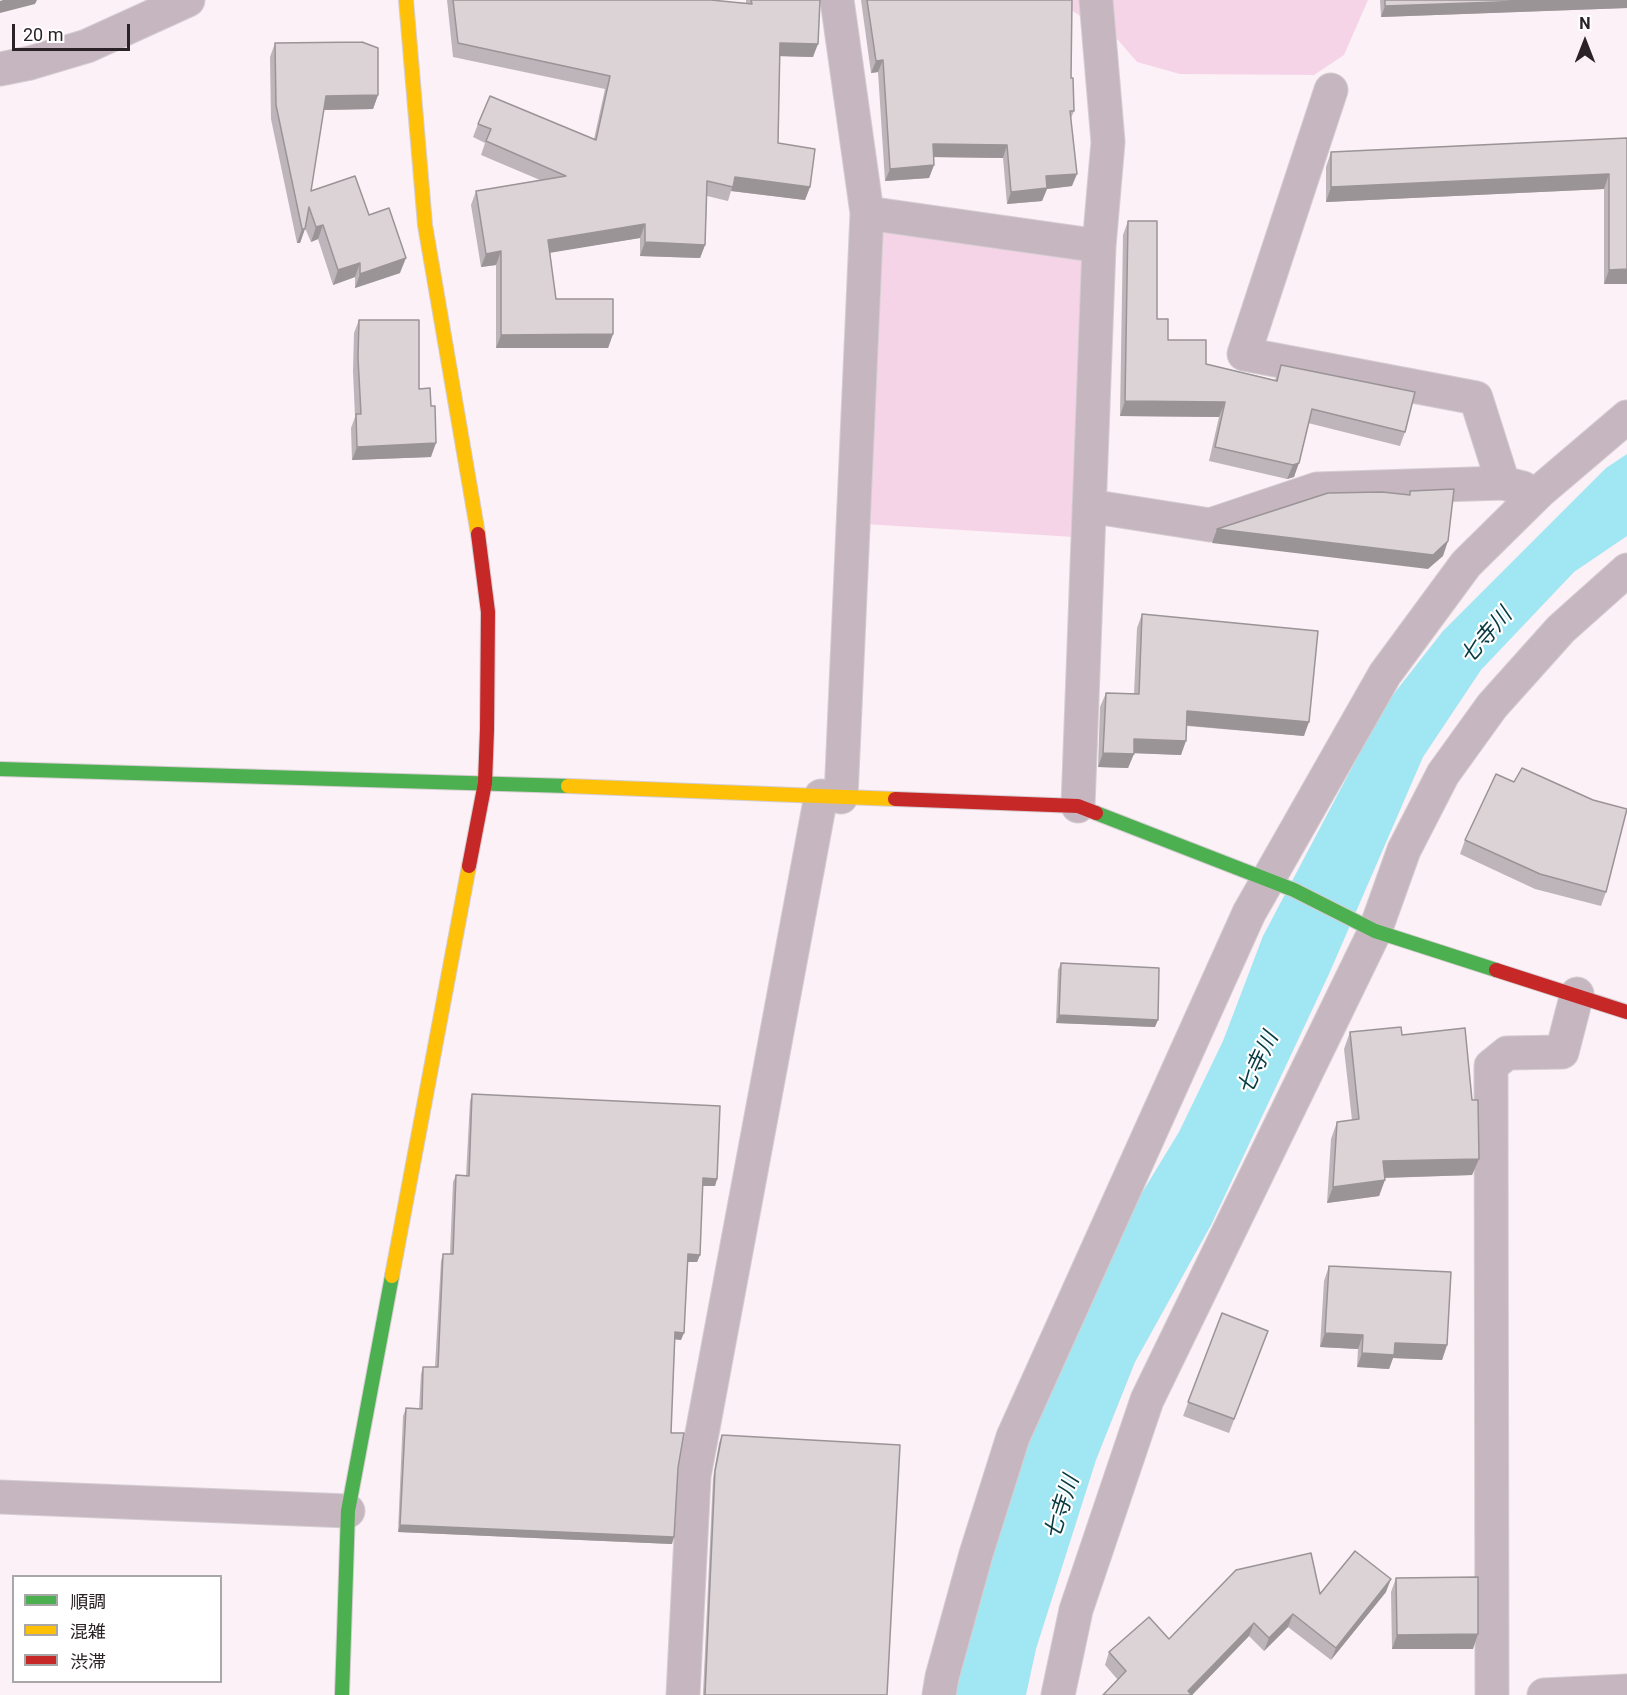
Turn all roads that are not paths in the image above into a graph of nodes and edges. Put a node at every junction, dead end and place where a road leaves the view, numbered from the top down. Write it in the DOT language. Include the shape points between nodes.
graph roads {
  1 [pos="188,0"];
  2 [pos="406,0"];
  3 [pos="837,0"];
  4 [pos="1096,0"];
  5 [pos="0,69"];
  6 [pos="1331,90"];
  7 [pos="867,213"];
  8 [pos="1099,246"];
  9 [pos="1627,417"];
  10 [pos="1503,483"];
  11 [pos="1539,492"];
  12 [pos="1089,506"];
  13 [pos="1627,570"];
  14 [pos="0,769"];
  15 [pos="485,783"];
  16 [pos="831,796"];
  17 [pos="1078,806"];
  18 [pos="1281,885"];
  19 [pos="1364,925"];
  20 [pos="1577,994"];
  21 [pos="1627,1012"];
  22 [pos="0,1497"];
  23 [pos="348,1511"];
  24 [pos="1627,1691"];
  25 [pos="342,1695"];
  26 [pos="683,1695"];
  27 [pos="939,1695"];
  28 [pos="1058,1695"];
  29 [pos="1492,1695"];
  30 [pos="1544,1695"];
  1 -- 5 [label="street" via="87,46"];
  2 -- 15 [label="street" via="425,225 474,502 488,612"];
  3 -- 7 [label="street"];
  4 -- 8 [label="street" via="1107,142"];
  6 -- 10 [label="street" via="1244,354 1476,398"];
  7 -- 8 [label="street"];
  7 -- 16 [label="street"];
  8 -- 12 [label="street"];
  9 -- 11 [label="street"];
  10 -- 11 [label="street"];
  10 -- 12 [label="street" via="1317,489 1210,525"];
  11 -- 18 [label="street" via="1466,564 1385,674"];
  12 -- 17 [label="street"];
  13 -- 19 [label="street" via="1561,629 1492,706 1443,774"];
  14 -- 15 [label="street"];
  15 -- 16 [label="street"];
  15 -- 23 [label="street"];
  16 -- 17 [label="street"];
  16 -- 26 [label="street" via="694,1476"];
  17 -- 18 [label="street"];
  18 -- 19 [label="street"];
  18 -- 27 [label="street" via="1249,913 1013,1437 976,1554"];
  19 -- 20 [label="street"];
  19 -- 28 [label="street" via="1147,1400 1076,1610"];
  20 -- 21 [label="street"];
  20 -- 29 [label="street" via="1562,1052 1506,1053 1491,1066"];
  22 -- 23 [label="street"];
  23 -- 25 [label="street"];
  24 -- 30 [label="street"];
}
